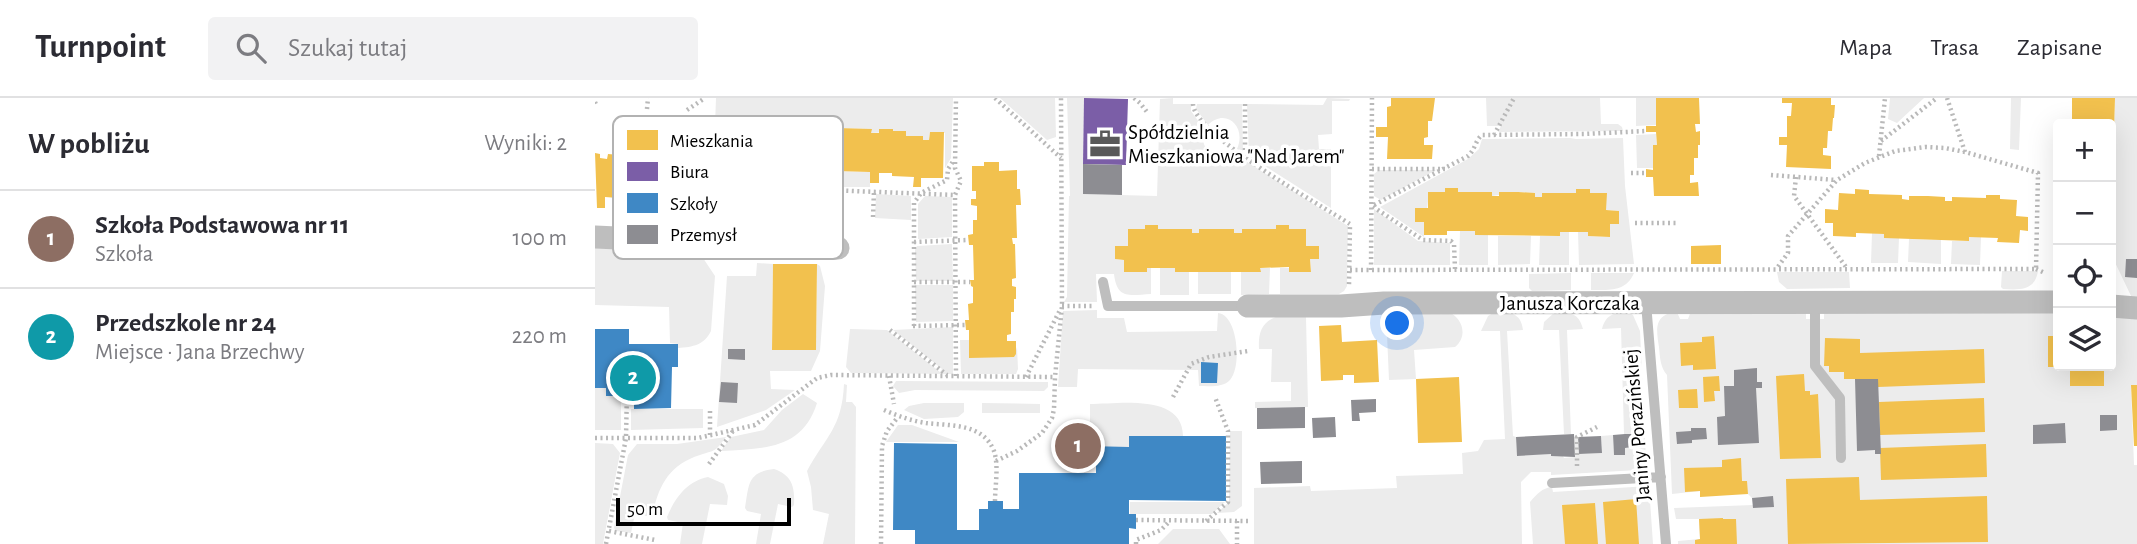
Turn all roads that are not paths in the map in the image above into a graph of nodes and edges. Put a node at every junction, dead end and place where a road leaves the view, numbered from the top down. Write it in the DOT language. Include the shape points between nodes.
graph roads {
  1 [pos="595,237"];
  2 [pos="613,238"];
  3 [pos="1103,282"];
  4 [pos="1815,302"];
  5 [pos="2053,302"];
  6 [pos="1646,303"];
  7 [pos="1248,306"];
  8 [pos="2116,306"];
  9 [pos="2137,308"];
  10 [pos="1841,458"];
  11 [pos="1661,477"];
  12 [pos="1552,483"];
  13 [pos="1666,544"];
  1 -- 2 [label="street"];
  3 -- 7 [label="lane, Janusza Korczaka" via="1108,306"];
  4 -- 5 [label="street, Janusza Korczaka"];
  4 -- 6 [label="street, Janusza Korczaka"];
  4 -- 10 [label="lane" via="1815,366 1840,398"];
  6 -- 7 [label="street, Janusza Korczaka"];
  6 -- 11 [label="lane, Janiny Porazińskiej"];
  8 -- 9 [label="street"];
  11 -- 12 [label="lane"];
  11 -- 13 [label="lane, Janiny Porazińskiej"];
}
